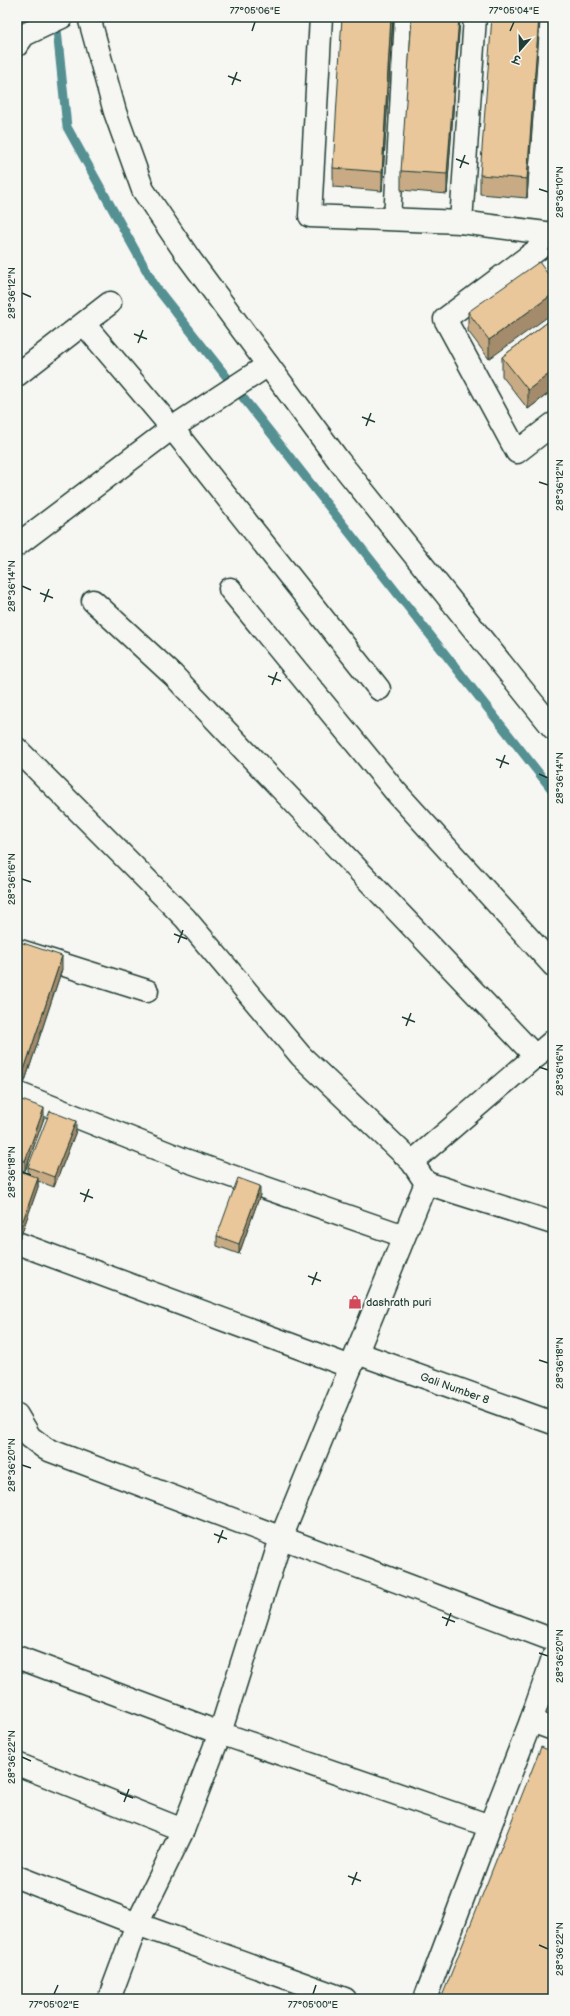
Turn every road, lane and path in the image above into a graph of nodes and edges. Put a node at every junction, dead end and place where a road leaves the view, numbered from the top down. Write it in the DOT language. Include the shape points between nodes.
graph roads {
  1 [pos="62,17"];
  2 [pos="89,17"];
  3 [pos="321,17"];
  4 [pos="403,17"];
  5 [pos="475,17"];
  6 [pos="17,45"];
  7 [pos="392,220"];
  8 [pos="461,222"];
  9 [pos="553,234"];
  10 [pos="553,238"];
  11 [pos="110,303"];
  12 [pos="84,324"];
  13 [pos="259,371"];
  14 [pos="17,375"];
  15 [pos="553,424"];
  16 [pos="172,428"];
  17 [pos="17,545"];
  18 [pos="230,589"];
  19 [pos="93,600"];
  20 [pos="379,689"];
  21 [pos="553,728"];
  22 [pos="17,749"];
  23 [pos="17,950"];
  24 [pos="553,965"];
  25 [pos="147,991"];
  26 [pos="553,1041"];
  27 [pos="536,1057"];
  28 [pos="17,1093"];
  29 [pos="412,1162"];
  30 [pos="426,1183"];
  31 [pos="553,1223"];
  32 [pos="404,1236"];
  33 [pos="17,1243"];
  34 [pos="354,1360"];
  35 [pos="17,1415"];
  36 [pos="553,1424"];
  37 [pos="281,1538"];
  38 [pos="553,1640"];
  39 [pos="17,1657"];
  40 [pos="553,1658"];
  41 [pos="531,1721"];
  42 [pos="553,1729"];
  43 [pos="220,1733"];
  44 [pos="17,1764"];
  45 [pos="490,1826"];
  46 [pos="183,1830"];
  47 [pos="17,1877"];
  48 [pos="137,1924"];
  49 [pos="110,1999"];
  50 [pos="345,1999"];
  51 [pos="425,1999"];
  1 -- 6 [label="street" via="24,35"];
  2 -- 13 [label="street" via="115,112 143,190 189,258"];
  3 -- 7 [label="street" via="310,216"];
  4 -- 7 [label="lane"];
  5 -- 8 [label="street"];
  7 -- 8 [label="street"];
  8 -- 9 [label="street"];
  10 -- 15 [label="street" via="445,319 517,452"];
  11 -- 12 [label="street"];
  12 -- 14 [label="street"];
  12 -- 16 [label="street"];
  13 -- 16 [label="street"];
  13 -- 21 [label="street" via="339,461"];
  16 -- 17 [label="street"];
  16 -- 20 [label="street"];
  18 -- 24 [label="street" via="395,791"];
  19 -- 27 [label="street" via="173,675"];
  22 -- 29 [label="street" via="185,918 301,1056"];
  23 -- 25 [label="street"];
  26 -- 27 [label="street"];
  27 -- 29 [label="street"];
  28 -- 32 [label="street" via="185,1160"];
  29 -- 30 [label="street"];
  30 -- 31 [label="street"];
  30 -- 32 [label="street"];
  32 -- 34 [label="street"];
  33 -- 34 [label="street, Gali Number 8"];
  34 -- 36 [label="street, Gali Number 8"];
  34 -- 37 [label="street"];
  35 -- 37 [label="street" via="30,1437 46,1449"];
  37 -- 38 [label="street"];
  37 -- 43 [label="street"];
  39 -- 43 [label="street"];
  40 -- 41 [label="street"];
  41 -- 42 [label="street"];
  41 -- 45 [label="street"];
  43 -- 45 [label="street"];
  43 -- 46 [label="street"];
  44 -- 46 [label="street"];
  45 -- 51 [label="street"];
  46 -- 48 [label="street"];
  47 -- 48 [label="street"];
  48 -- 49 [label="street"];
  48 -- 50 [label="street"];
}
